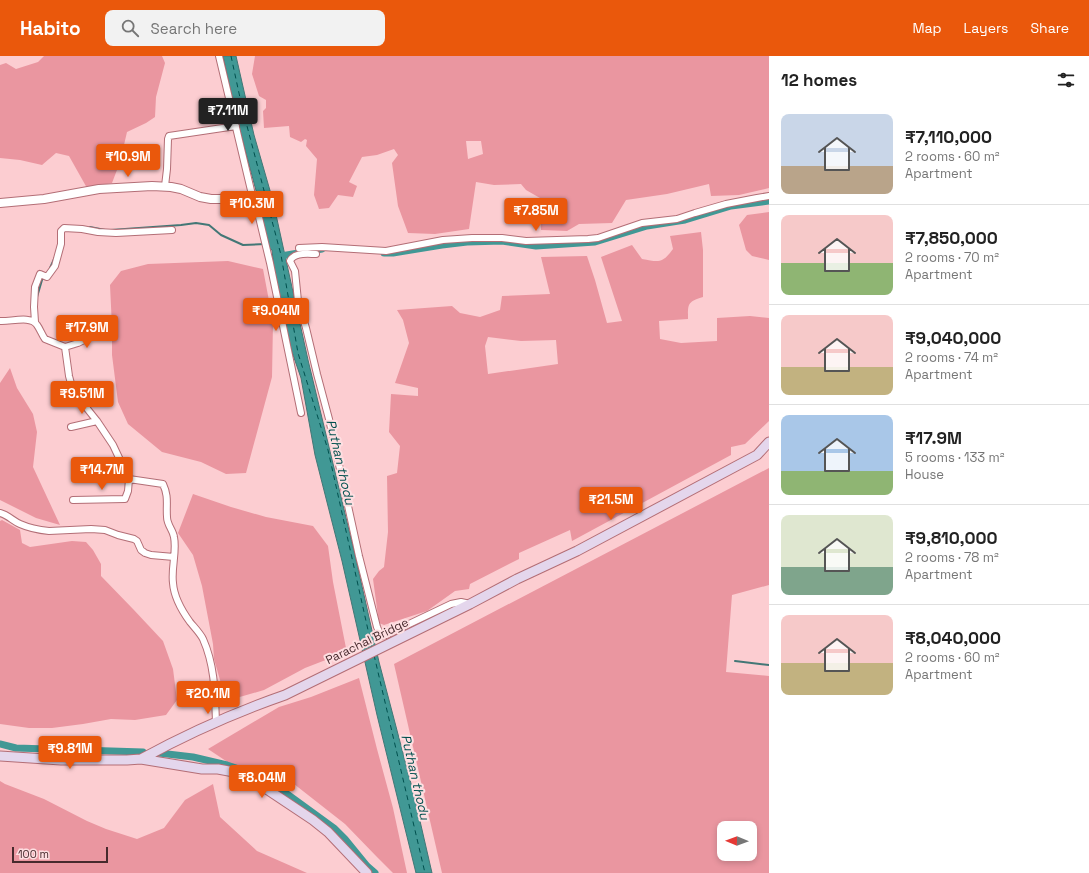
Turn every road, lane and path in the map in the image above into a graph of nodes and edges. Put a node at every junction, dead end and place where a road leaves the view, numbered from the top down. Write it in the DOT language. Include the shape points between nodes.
graph roads {
  1 [pos="219,56"];
  2 [pos="236,126"];
  3 [pos="165,186"];
  4 [pos="769,196"];
  5 [pos="254,203"];
  6 [pos="0,204"];
  7 [pos="172,230"];
  8 [pos="300,248"];
  9 [pos="316,254"];
  10 [pos="0,321"];
  11 [pos="35,322"];
  12 [pos="102,331"];
  13 [pos="65,347"];
  14 [pos="302,413"];
  15 [pos="97,421"];
  16 [pos="71,427"];
  17 [pos="769,442"];
  18 [pos="129,479"];
  19 [pos="73,500"];
  20 [pos="0,513"];
  21 [pos="174,557"];
  22 [pos="470,604"];
  23 [pos="216,723"];
  24 [pos="0,756"];
  25 [pos="141,758"];
  26 [pos="367,873"];
  1 -- 2 [label="street"];
  2 -- 3 [label="street" via="169,136"];
  2 -- 5 [label="street"];
  3 -- 5 [label="street" via="200,197"];
  3 -- 6 [label="street" via="99,190"];
  4 -- 8 [label="street" via="726,204 677,219 642,223 598,238 526,241 472,238 443,240 386,251"];
  5 -- 14 [label="street" via="266,244"];
  7 -- 11 [label="street" via="116,233 64,228 61,231 61,244 55,266 47,277 40,274 35,287"];
  9 -- 22 [label="street" via="298,254 290,261 295,271 298,301 329,419 358,556 377,627 381,636 386,635 451,604"];
  10 -- 11 [label="street" via="24,319"];
  11 -- 13 [label="street" via="45,339"];
  12 -- 13 [label="street"];
  13 -- 15 [label="street" via="68,376 73,391"];
  15 -- 16 [label="street"];
  15 -- 18 [label="street" via="113,445"];
  17 -- 22 [label="main road, Parachal Bridge" via="757,455 577,551"];
  18 -- 19 [label="street" via="125,499"];
  18 -- 21 [label="street" via="163,484 168,500 166,518 174,536"];
  20 -- 21 [label="street" via="19,523 49,532 105,530 134,539 145,553"];
  21 -- 23 [label="street" via="173,583 178,602 202,637 211,659 215,683"];
  22 -- 23 [label="main road, Parachal Bridge" via="285,695"];
  23 -- 25 [label="main road, Parachal Bridge"];
  24 -- 25 [label="main road" via="61,760"];
  25 -- 26 [label="main road" via="234,772 256,782 324,828"];
}
